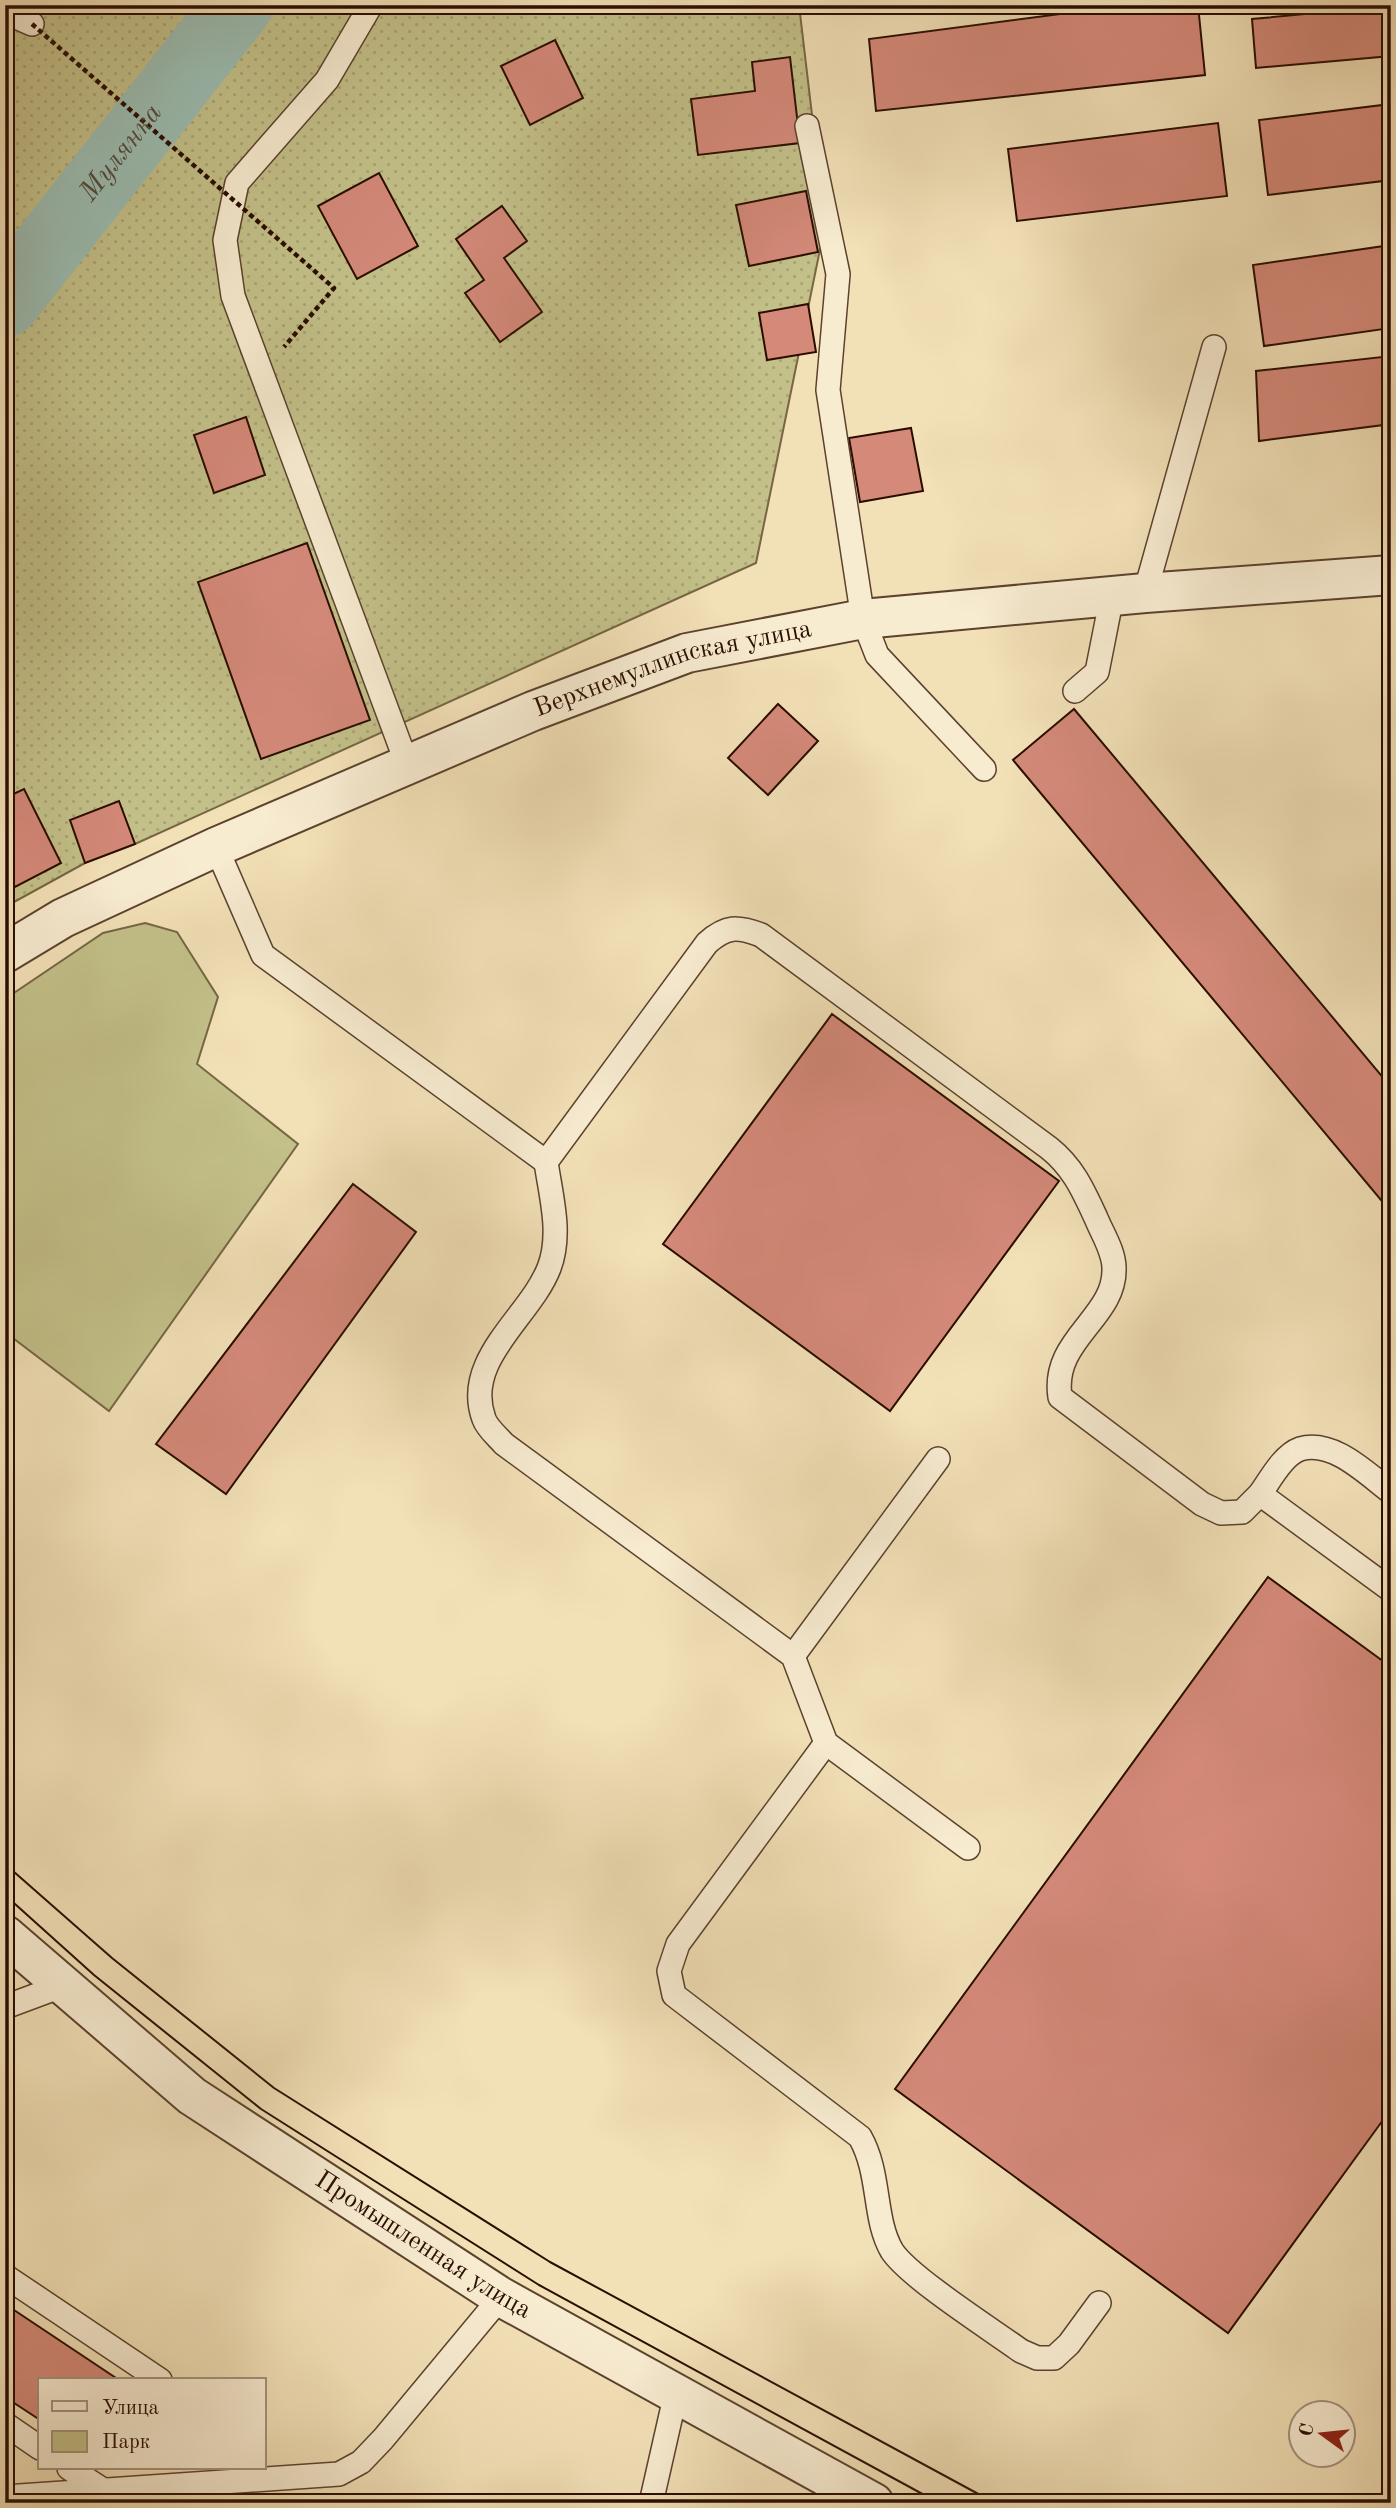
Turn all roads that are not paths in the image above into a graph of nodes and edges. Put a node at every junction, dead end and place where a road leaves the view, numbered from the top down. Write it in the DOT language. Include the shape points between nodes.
graph roads {
  1 [pos="371,5"];
  2 [pos="5,12"];
  3 [pos="32,24"];
  4 [pos="807,126"];
  5 [pos="1214,347"];
  6 [pos="1391,575"];
  7 [pos="1129,594"];
  8 [pos="863,619"];
  9 [pos="1075,691"];
  10 [pos="407,764"];
  11 [pos="984,769"];
  12 [pos="216,847"];
  13 [pos="5,953"];
  14 [pos="546,1162"];
  15 [pos="938,1459"];
  16 [pos="1391,1492"];
  17 [pos="1260,1494"];
  18 [pos="1391,1590"];
  19 [pos="793,1656"];
  20 [pos="826,1743"];
  21 [pos="968,1848"];
  22 [pos="5,1935"];
  23 [pos="64,1985"];
  24 [pos="5,2007"];
  25 [pos="5,2276"];
  26 [pos="501,2297"];
  27 [pos="1099,2303"];
  28 [pos="157,2378"];
  29 [pos="676,2393"];
  30 [pos="5,2424"];
  31 [pos="38,2447"];
  32 [pos="72,2470"];
  33 [pos="251,2474"];
  34 [pos="103,2490"];
  35 [pos="5,2497"];
  36 [pos="651,2503"];
  37 [pos="874,2503"];
  1 -- 10 [label="lane" via="327,80 237,183 225,240 233,296"];
  2 -- 3 [label="lane"];
  4 -- 8 [label="lane" via="838,274 828,390"];
  5 -- 7 [label="lane"];
  6 -- 7 [label="street, Верхнемуллинская улица"];
  7 -- 8 [label="street, Верхнемуллинская улица"];
  7 -- 9 [label="lane" via="1097,672"];
  8 -- 10 [label="street, Верхнемуллинская улица" via="687,653"];
  8 -- 11 [label="lane" via="877,654"];
  10 -- 12 [label="street, Верхнемуллинская улица"];
  12 -- 13 [label="street, Верхнемуллинская улица" via="63,918"];
  12 -- 14 [label="lane" via="263,955"];
  14 -- 17 [label="lane" via="707,943 723,929 740,927 761,935 1049,1147 1076,1175 1114,1267 1101,1305 1065,1354 1057,1378 1060,1397 1202,1504 1222,1513 1242,1512"];
  14 -- 19 [label="lane" via="555,1242 549,1268 489,1356 480,1394 484,1421 505,1444"];
  15 -- 19 [label="lane"];
  16 -- 17 [label="lane" via="1345,1458 1322,1449 1298,1450"];
  17 -- 18 [label="lane"];
  19 -- 20 [label="lane"];
  20 -- 21 [label="lane"];
  20 -- 27 [label="lane" via="678,1944 669,1971 674,1995 860,2137 871,2157 892,2251 914,2273 1021,2351 1037,2358 1054,2358"];
  22 -- 23 [label="street, Промышленная улица"];
  23 -- 24 [label="lane"];
  23 -- 26 [label="street, Промышленная улица" via="192,2096"];
  25 -- 28 [label="lane"];
  26 -- 29 [label="street, Промышленная улица"];
  26 -- 33 [label="lane" via="361,2462 339,2474"];
  29 -- 36 [label="lane"];
  29 -- 37 [label="street, Промышленная улица"];
  30 -- 31 [label="lane"];
  32 -- 34 [label="lane"];
  33 -- 34 [label="lane"];
  34 -- 35 [label="lane"];
}
